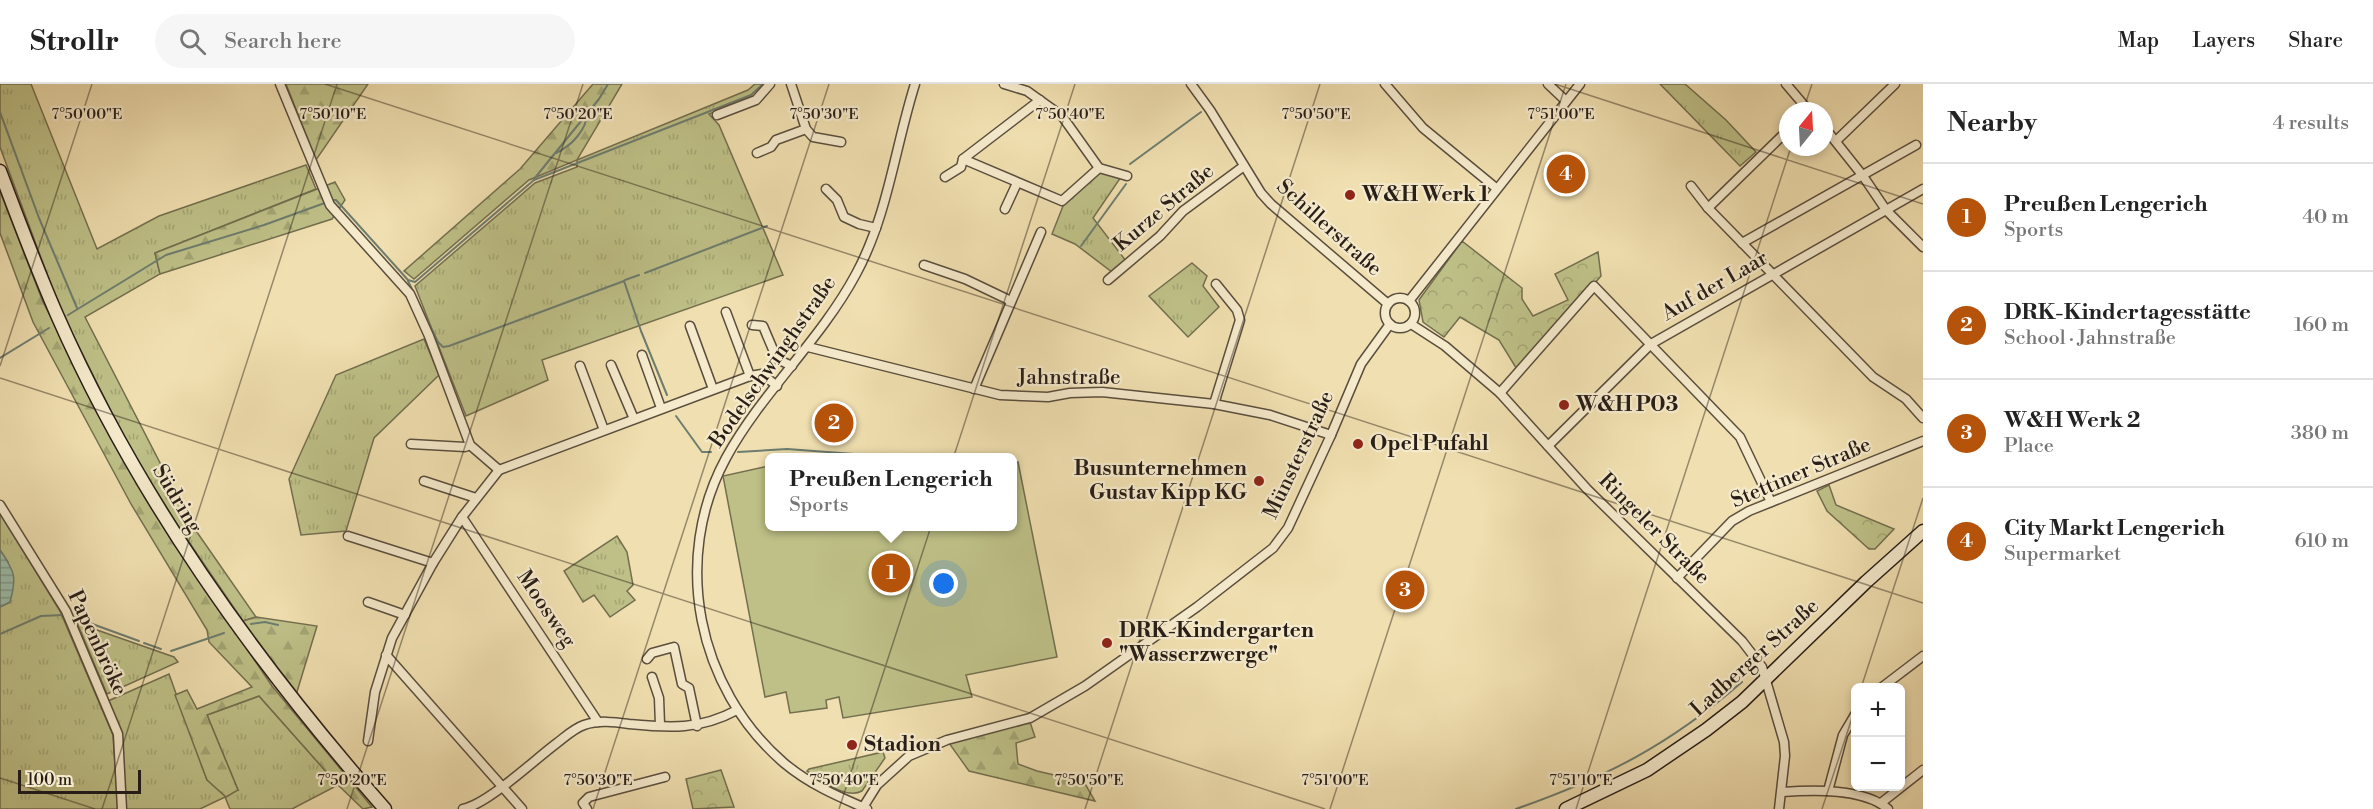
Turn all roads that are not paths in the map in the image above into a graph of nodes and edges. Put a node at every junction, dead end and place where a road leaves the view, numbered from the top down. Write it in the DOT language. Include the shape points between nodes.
graph roads {
  1 [pos="280,84"];
  2 [pos="770,84"];
  3 [pos="791,84"];
  4 [pos="915,84"];
  5 [pos="1004,84"];
  6 [pos="1191,84"];
  7 [pos="1385,84"];
  8 [pos="1548,84"];
  9 [pos="1580,84"];
  10 [pos="1786,84"];
  11 [pos="1894,84"];
  12 [pos="1040,100"];
  13 [pos="1566,101"];
  14 [pos="1801,102"];
  15 [pos="717,115"];
  16 [pos="806,129"];
  17 [pos="1833,138"];
  18 [pos="1779,139"];
  19 [pos="1836,141"];
  20 [pos="841,142"];
  21 [pos="1916,145"];
  22 [pos="757,153"];
  23 [pos="963,159"];
  24 [pos="1244,166"];
  25 [pos="1099,168"];
  26 [pos="0,171"];
  27 [pos="1127,176"];
  28 [pos="1863,176"];
  29 [pos="945,177"];
  30 [pos="1017,183"];
  31 [pos="1691,186"];
  32 [pos="1496,188"];
  33 [pos="826,189"];
  34 [pos="1923,189"];
  35 [pos="1708,208"];
  36 [pos="1005,209"];
  37 [pos="1886,210"];
  38 [pos="876,228"];
  39 [pos="1041,232"];
  40 [pos="1742,243"];
  41 [pos="1923,247"];
  42 [pos="924,265"];
  43 [pos="1772,274"];
  44 [pos="1108,280"];
  45 [pos="1216,284"];
  46 [pos="1011,301"];
  47 [pos="1409,301"];
  48 [pos="1388,304"];
  49 [pos="726,312"];
  50 [pos="1390,324"];
  51 [pos="1411,324"];
  52 [pos="752,325"];
  53 [pos="690,326"];
  54 [pos="1651,344"];
  55 [pos="808,347"];
  56 [pos="642,355"];
  57 [pos="611,365"];
  58 [pos="580,366"];
  59 [pos="792,366"];
  60 [pos="750,376"];
  61 [pos="777,386"];
  62 [pos="713,389"];
  63 [pos="974,389"];
  64 [pos="1500,393"];
  65 [pos="1214,404"];
  66 [pos="661,408"];
  67 [pos="1923,418"];
  68 [pos="633,419"];
  69 [pos="604,429"];
  70 [pos="1331,435"];
  71 [pos="1923,441"];
  72 [pos="411,444"];
  73 [pos="470,445"];
  74 [pos="1548,446"];
  75 [pos="499,470"];
  76 [pos="424,481"];
  77 [pos="476,498"];
  78 [pos="1772,502"];
  79 [pos="0,505"];
  80 [pos="462,517"];
  81 [pos="1923,531"];
  82 [pos="348,536"];
  83 [pos="433,563"];
  84 [pos="1677,578"];
  85 [pos="368,602"];
  86 [pos="405,615"];
  87 [pos="386,655"];
  88 [pos="1923,656"];
  89 [pos="647,659"];
  90 [pos="652,677"];
  91 [pos="1766,680"];
  92 [pos="1886,683"];
  93 [pos="737,710"];
  94 [pos="1851,721"];
  95 [pos="598,722"];
  96 [pos="660,726"];
  97 [pos="697,726"];
  98 [pos="368,741"];
  99 [pos="1923,770"];
  100 [pos="664,777"];
  101 [pos="502,786"];
  102 [pos="1828,791"];
  103 [pos="1782,792"];
  104 [pos="1885,806"];
  105 [pos="864,808"];
  106 [pos="122,809"];
  107 [pos="385,809"];
  108 [pos="463,809"];
  109 [pos="522,809"];
  110 [pos="587,809"];
  111 [pos="1566,809"];
  112 [pos="1779,809"];
  1 -- 73 [label="street" via="328,201 410,294"];
  2 -- 15 [label="street" via="756,100"];
  3 -- 16 [label="street"];
  4 -- 38 [label="street, Bodelschwinghstraße"];
  5 -- 12 [label="street"];
  6 -- 24 [label="street, Schillerstraße"];
  7 -- 32 [label="street" via="1423,128"];
  8 -- 13 [label="street"];
  9 -- 13 [label="street"];
  10 -- 14 [label="street"];
  11 -- 19 [label="street"];
  12 -- 23 [label="street"];
  12 -- 25 [label="street" via="1062,116"];
  13 -- 32 [label="street"];
  16 -- 20 [label="street" via="813,136"];
  16 -- 22 [label="street" via="776,140"];
  17 -- 19 [label="street"];
  18 -- 35 [label="street"];
  19 -- 28 [label="street"];
  21 -- 28 [label="street"];
  23 -- 29 [label="street" via="961,167"];
  23 -- 30 [label="street"];
  24 -- 44 [label="street, Kurze Straße" via="1183,211"];
  24 -- 48 [label="street, Schillerstraße" via="1261,193 1284,217"];
  25 -- 27 [label="street"];
  25 -- 30 [label="street" via="1062,201"];
  26 -- 107 [label="main road, Südring" via="58,317 125,450 169,524 255,651"];
  28 -- 37 [label="street"];
  28 -- 40 [label="street"];
  30 -- 36 [label="street"];
  31 -- 35 [label="street"];
  32 -- 47 [label="street"];
  33 -- 38 [label="street" via="837,200 844,217"];
  34 -- 37 [label="street, Auf der Laar"];
  35 -- 40 [label="street"];
  37 -- 41 [label="street"];
  37 -- 43 [label="street, Auf der Laar"];
  38 -- 55 [label="street, Bodelschwinghstraße" via="852,281"];
  39 -- 46 [label="street"];
  40 -- 43 [label="street"];
  42 -- 46 [label="street"];
  43 -- 54 [label="street, Auf der Laar"];
  43 -- 67 [label="street" via="1873,376 1906,399"];
  45 -- 65 [label="street" via="1237,309 1240,320"];
  46 -- 63 [label="street"];
  47 -- 48 [label="street" via="1397,298"];
  47 -- 51 [label="street" via="1415,312"];
  48 -- 50 [label="street" via="1385,314"];
  49 -- 60 [label="street"];
  50 -- 51 [label="street" via="1400,328"];
  50 -- 70 [label="street, Münsterstraße" via="1361,364"];
  51 -- 64 [label="street, Ringeler Straße" via="1446,345"];
  52 -- 59 [label="street" via="763,326 777,359"];
  53 -- 62 [label="street"];
  54 -- 64 [label="street" via="1594,286"];
  54 -- 74 [label="street, Auf der Laar"];
  54 -- 78 [label="street" via="1740,437"];
  55 -- 59 [label="street, Bodelschwinghstraße"];
  55 -- 63 [label="street, Jahnstraße"];
  56 -- 66 [label="street"];
  57 -- 68 [label="street"];
  58 -- 69 [label="street"];
  59 -- 61 [label="street, Bodelschwinghstraße"];
  60 -- 61 [label="street" via="762,374"];
  60 -- 62 [label="street"];
  61 -- 93 [label="street, Bodelschwinghstraße" via="736,441 719,472 704,516 698,550 701,621 715,667"];
  62 -- 66 [label="street"];
  63 -- 65 [label="street, Jahnstraße" via="1025,398 1102,392"];
  64 -- 74 [label="street, Ringeler Straße"];
  65 -- 70 [label="street, Jahnstraße" via="1270,414"];
  66 -- 68 [label="street"];
  68 -- 69 [label="street"];
  69 -- 75 [label="street"];
  70 -- 105 [label="street, Münsterstraße" via="1288,528 1273,548 1197,607 1085,686 1038,714 947,740 909,756 877,785"];
  71 -- 78 [label="street, Stettiner Straße"];
  72 -- 73 [label="street"];
  73 -- 75 [label="street"];
  74 -- 84 [label="street, Ringeler Straße"];
  75 -- 77 [label="street"];
  76 -- 77 [label="street"];
  77 -- 80 [label="street"];
  78 -- 84 [label="street, Stettiner Straße" via="1732,521"];
  79 -- 106 [label="street, Papenbröke" via="66,611 118,734"];
  80 -- 83 [label="street"];
  80 -- 95 [label="street, Moosweg"];
  81 -- 91 [label="main road, Ladberger Straße"];
  82 -- 83 [label="street"];
  83 -- 86 [label="street"];
  84 -- 91 [label="street, Ringeler Straße" via="1742,641 1762,667"];
  85 -- 86 [label="street"];
  86 -- 87 [label="street"];
  87 -- 98 [label="street" via="375,692"];
  87 -- 101 [label="street"];
  88 -- 92 [label="street"];
  89 -- 97 [label="street" via="652,652 674,647"];
  90 -- 96 [label="street" via="659,698"];
  91 -- 103 [label="street, Ringeler Straße" via="1784,742"];
  91 -- 111 [label="main road, Ladberger Straße" via="1706,730 1647,770"];
  93 -- 97 [label="street"];
  93 -- 105 [label="street, Bodelschwinghstraße" via="785,764 818,787"];
  94 -- 102 [label="street" via="1843,735"];
  95 -- 96 [label="street"];
  95 -- 101 [label="street" via="574,730"];
  96 -- 97 [label="street"];
  99 -- 104 [label="street"];
  100 -- 110 [label="street" via="589,797 583,803"];
  101 -- 108 [label="street" via="480,803"];
  101 -- 109 [label="street"];
  102 -- 103 [label="street"];
  102 -- 104 [label="street" via="1865,797"];
  103 -- 112 [label="street, Ringeler Straße"];
}
